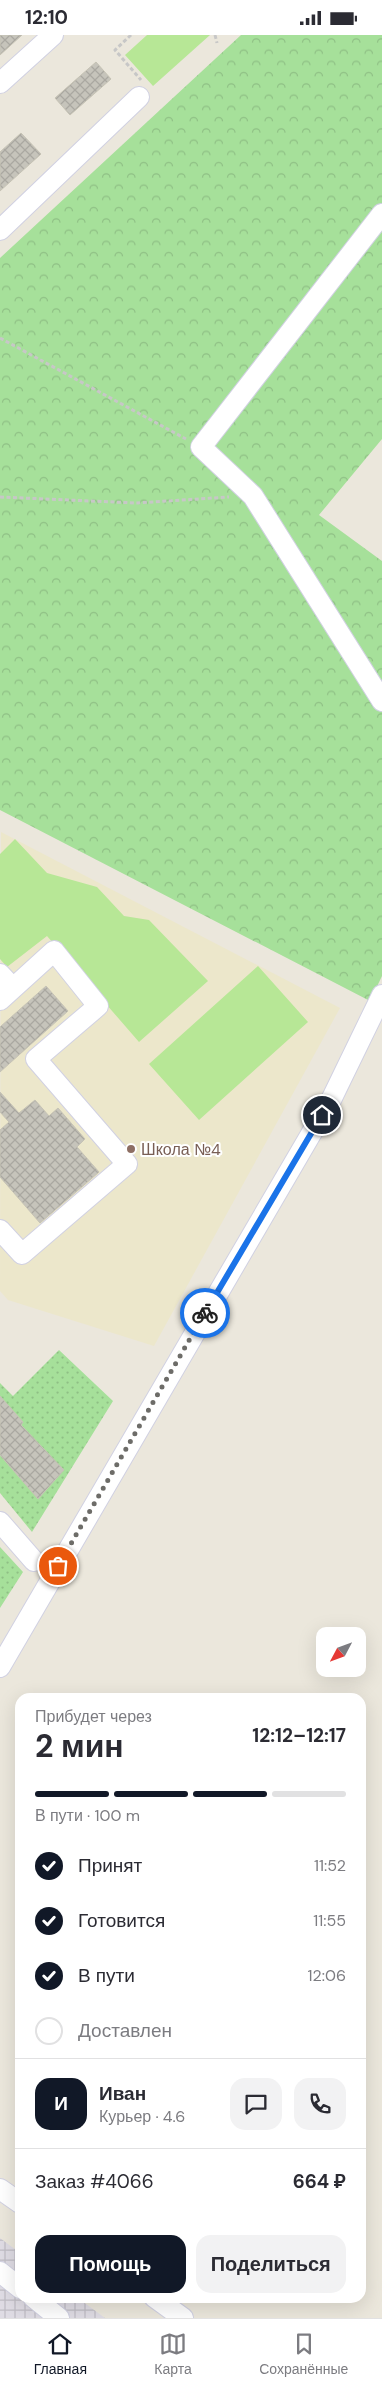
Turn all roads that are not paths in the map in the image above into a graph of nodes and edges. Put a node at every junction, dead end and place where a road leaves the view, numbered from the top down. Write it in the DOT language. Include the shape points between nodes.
graph roads {
  1 [pos="53,35"];
  2 [pos="0,83"];
  3 [pos="142,91"];
  4 [pos="382,214"];
  5 [pos="0,230"];
  6 [pos="382,701"];
  7 [pos="4,987"];
  8 [pos="382,995"];
  9 [pos="0,1230"];
  10 [pos="0,1522"];
  11 [pos="34,1561"];
  12 [pos="0,1667"];
  13 [pos="0,2189"];
  14 [pos="15,2200"];
  15 [pos="0,2272"];
  16 [pos="15,2284"];
  17 [pos="40,2303"];
  18 [pos="162,2303"];
  19 [pos="59,2318"];
  20 [pos="183,2318"];
  1 -- 2 [label="street"];
  3 -- 5 [label="street"];
  4 -- 6 [label="street" via="201,447 252,496"];
  7 -- 9 [label="street" via="54,951 98,1006 36,1059 128,1164 22,1254"];
  8 -- 12 [label="street" via="332,1098"];
  10 -- 11 [label="street"];
  13 -- 14 [label="street"];
  15 -- 16 [label="street"];
  17 -- 19 [label="street"];
  18 -- 20 [label="street"];
}
